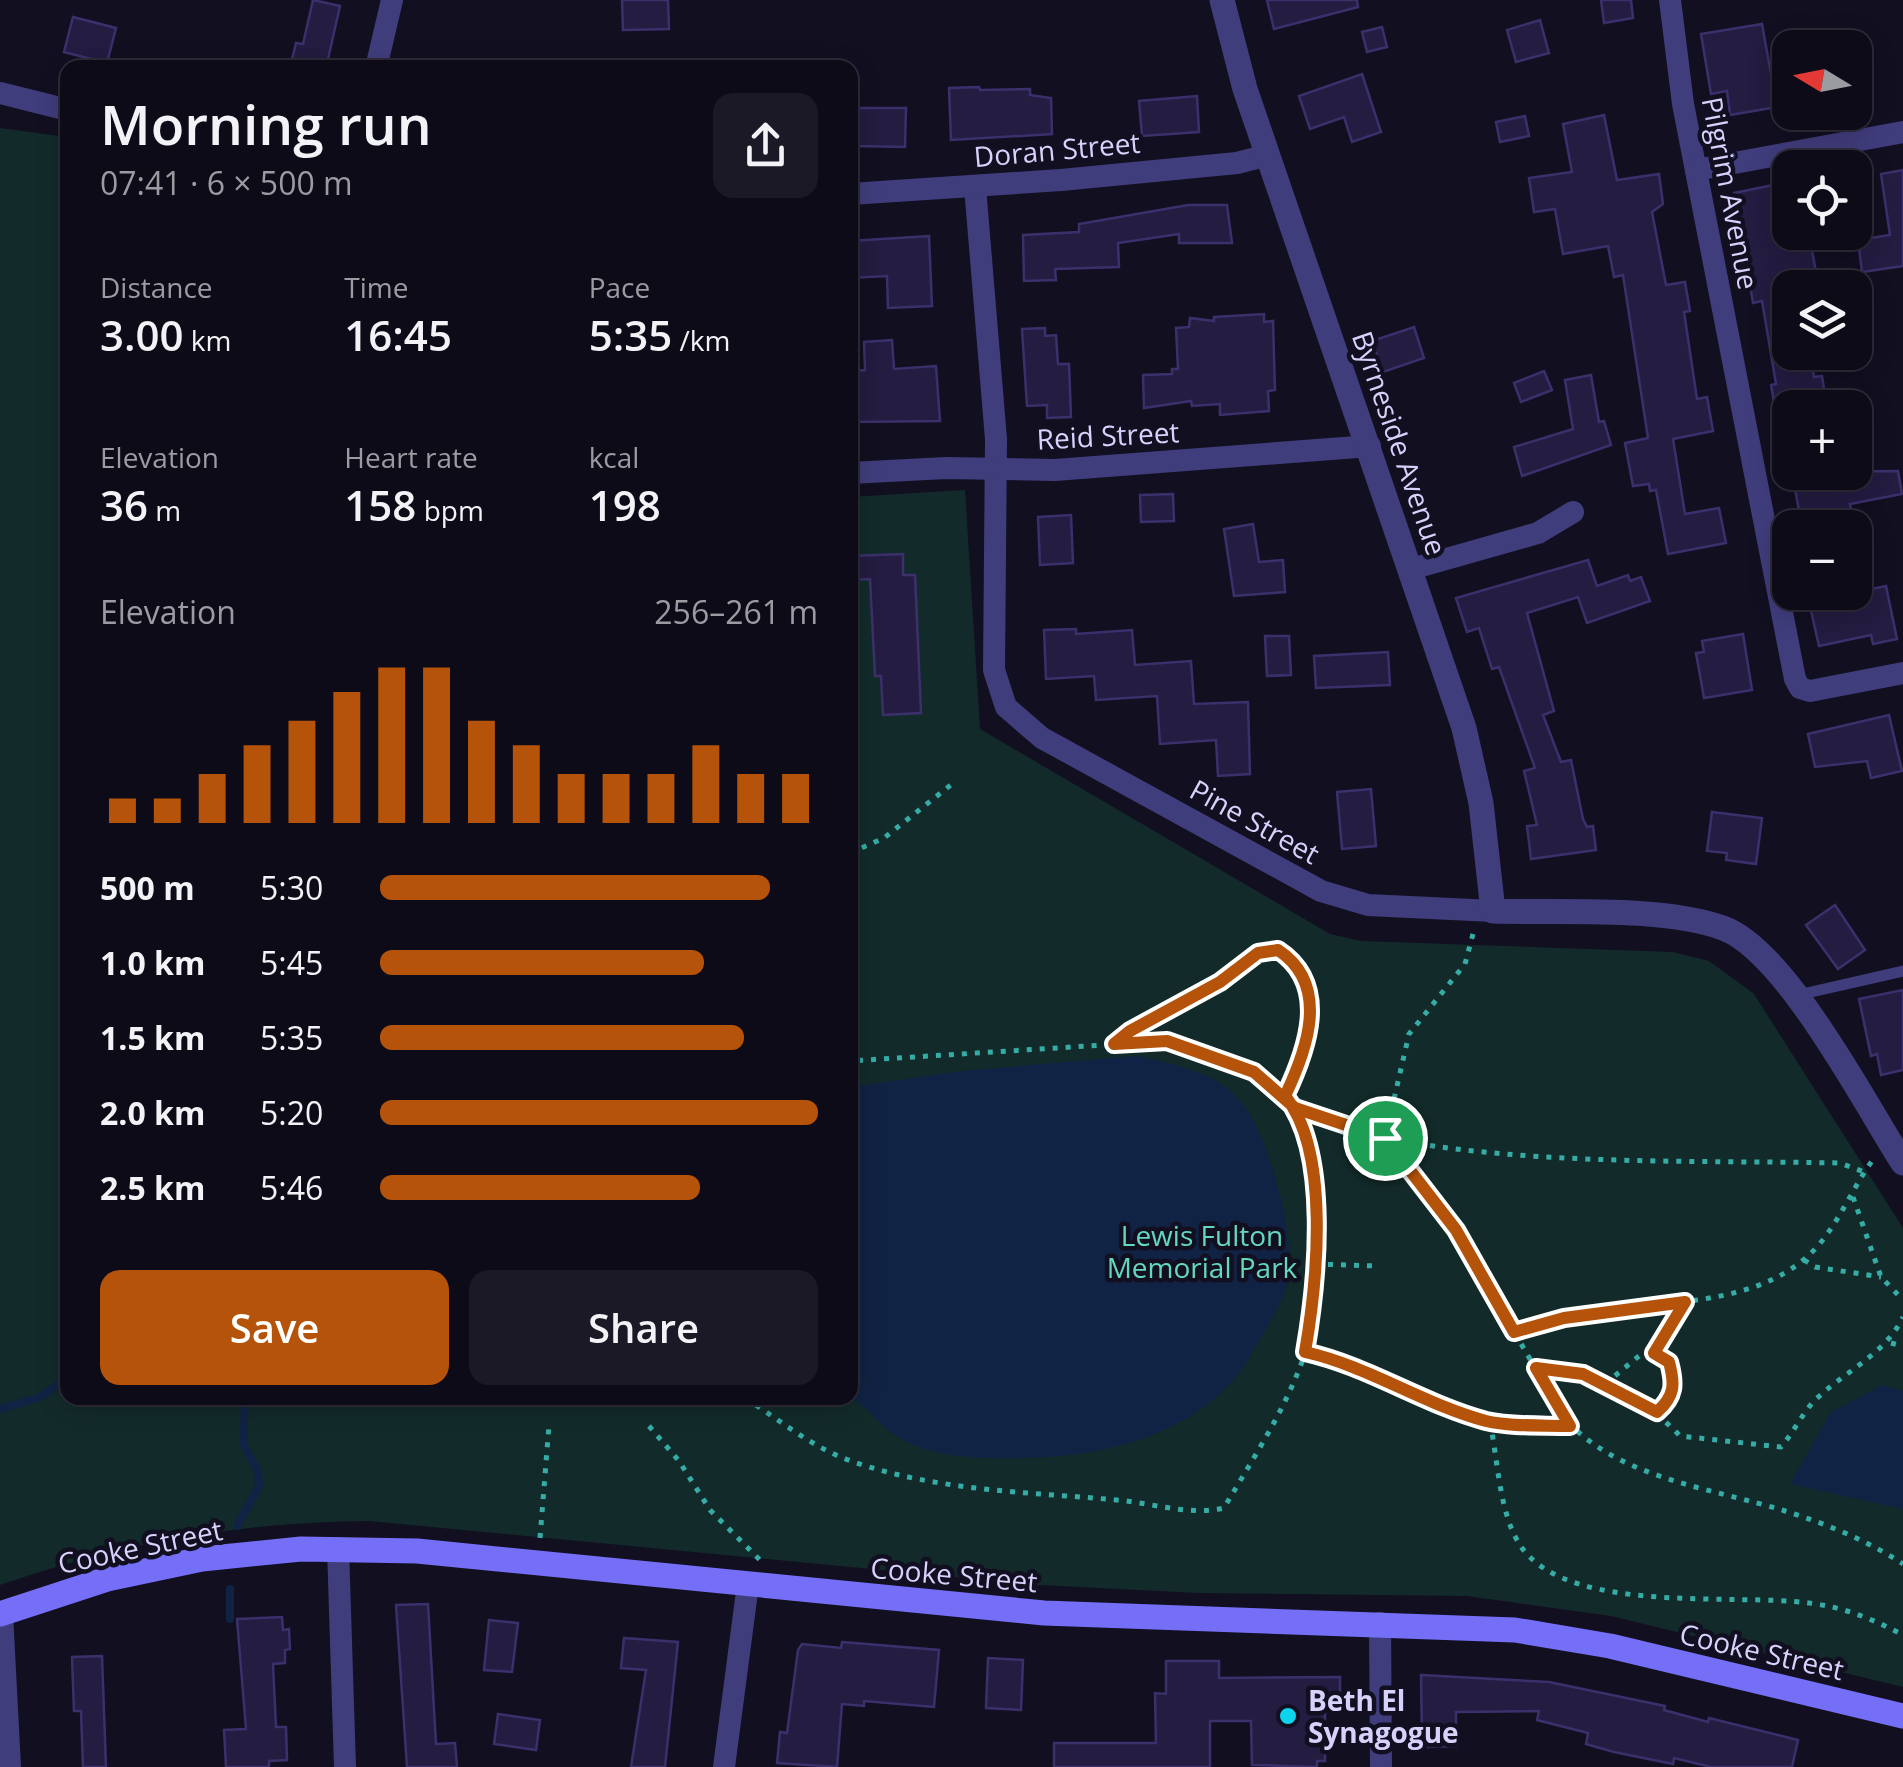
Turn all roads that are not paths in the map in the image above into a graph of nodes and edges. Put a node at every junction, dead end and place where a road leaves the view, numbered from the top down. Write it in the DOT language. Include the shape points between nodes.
graph roads {
  1 [pos="392,0"];
  2 [pos="1222,0"];
  3 [pos="1670,0"];
  4 [pos="378,60"];
  5 [pos="0,93"];
  6 [pos="60,108"];
  7 [pos="1903,132"];
  8 [pos="1268,155"];
  9 [pos="1696,170"];
  10 [pos="975,187"];
  11 [pos="858,194"];
  12 [pos="1370,446"];
  13 [pos="996,469"];
  14 [pos="858,473"];
  15 [pos="1573,512"];
  16 [pos="1411,569"];
  17 [pos="1903,672"];
  18 [pos="1493,911"];
  19 [pos="1903,971"];
  20 [pos="1794,996"];
  21 [pos="1892,1125"];
  22 [pos="1903,1163"];
  23 [pos="338,1548"];
  24 [pos="748,1584"];
  25 [pos="1,1613"];
  26 [pos="1380,1623"];
  27 [pos="1903,1716"];
  28 [pos="10,1767"];
  29 [pos="345,1767"];
  30 [pos="724,1767"];
  31 [pos="1381,1767"];
  1 -- 4 [label="street"];
  2 -- 8 [label="street, Byrneside Avenue"];
  3 -- 9 [label="street, Pilgrim Avenue"];
  5 -- 6 [label="street"];
  7 -- 9 [label="street"];
  8 -- 10 [label="street, Doran Street"];
  8 -- 12 [label="street, Byrneside Avenue"];
  9 -- 17 [label="street, Pilgrim Avenue" via="1796,679 1803,690 1820,690"];
  10 -- 11 [label="street, Doran Street"];
  10 -- 13 [label="street, Pine Street"];
  12 -- 13 [label="street, Reid Street"];
  12 -- 16 [label="street, Byrneside Avenue"];
  13 -- 14 [label="street, Reid Street"];
  13 -- 18 [label="street, Pine Street" via="994,670 1017,720 1337,897 1384,907"];
  15 -- 16 [label="street" via="1538,534"];
  16 -- 18 [label="street, Byrneside Avenue" via="1471,753"];
  18 -- 20 [label="street, Pine Street" via="1705,923 1756,947"];
  19 -- 20 [label="lane"];
  20 -- 21 [label="street, Pine Street"];
  21 -- 22 [label="street, Pine Street"];
  23 -- 24 [label="main road, Cooke Street"];
  23 -- 25 [label="main road, Cooke Street" via="172,1564"];
  23 -- 29 [label="street"];
  24 -- 26 [label="main road, Cooke Street" via="1096,1616"];
  24 -- 30 [label="street"];
  25 -- 28 [label="street"];
  26 -- 27 [label="main road, Cooke Street" via="1579,1639"];
  26 -- 31 [label="street"];
}
